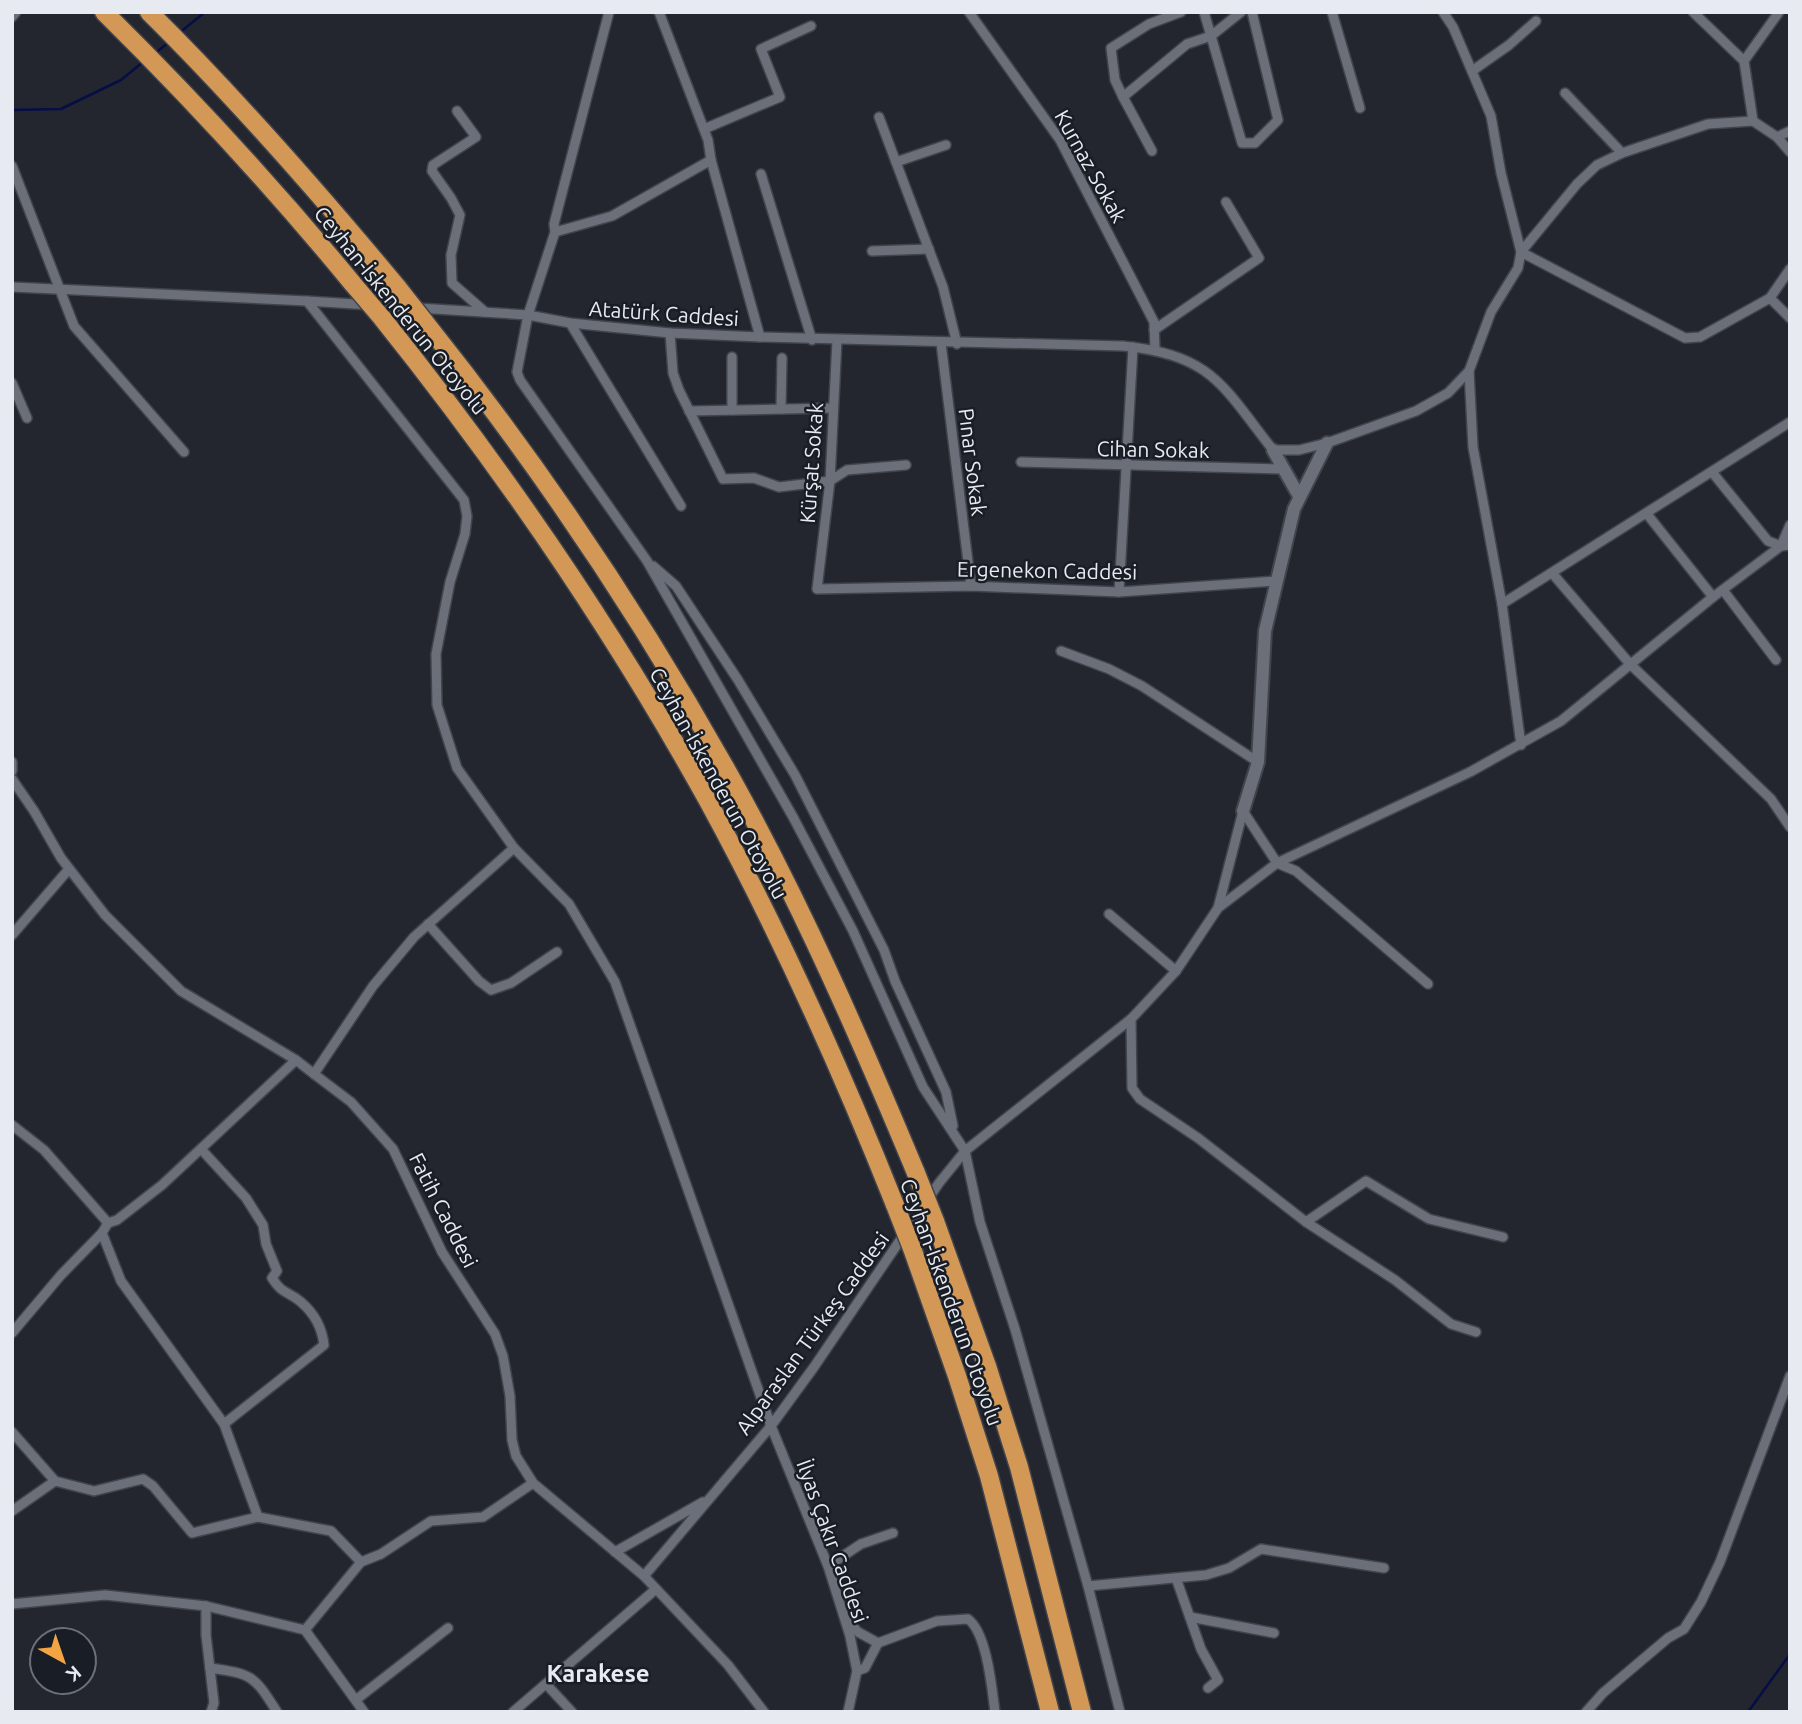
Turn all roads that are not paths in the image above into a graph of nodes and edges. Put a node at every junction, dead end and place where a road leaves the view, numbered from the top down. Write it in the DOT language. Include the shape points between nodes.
graph roads {
  1 [pos="16,12"];
  2 [pos="104,12"];
  3 [pos="149,12"];
  4 [pos="609,12"];
  5 [pos="659,12"];
  6 [pos="970,12"];
  7 [pos="1181,12"];
  8 [pos="1204,12"];
  9 [pos="1241,12"];
  10 [pos="1252,12"];
  11 [pos="1332,12"];
  12 [pos="1443,12"];
  13 [pos="1693,12"];
  14 [pos="1779,12"];
  15 [pos="12,17"];
  16 [pos="1536,21"];
  17 [pos="811,26"];
  18 [pos="1211,36"];
  19 [pos="1744,61"];
  20 [pos="1472,71"];
  21 [pos="1565,93"];
  22 [pos="1123,97"];
  23 [pos="1360,108"];
  24 [pos="457,111"];
  25 [pos="879,117"];
  26 [pos="1753,121"];
  27 [pos="704,129"];
  28 [pos="1790,131"];
  29 [pos="1777,137"];
  30 [pos="946,145"];
  31 [pos="1152,151"];
  32 [pos="1790,152"];
  33 [pos="1622,153"];
  34 [pos="711,160"];
  35 [pos="897,162"];
  36 [pos="12,166"];
  37 [pos="761,174"];
  38 [pos="1226,202"];
  39 [pos="555,232"];
  40 [pos="929,249"];
  41 [pos="872,251"];
  42 [pos="1521,252"];
  43 [pos="1790,269"];
  44 [pos="12,287"];
  45 [pos="59,290"];
  46 [pos="1770,298"];
  47 [pos="307,301"];
  48 [pos="485,312"];
  49 [pos="528,315"];
  50 [pos="1790,318"];
  51 [pos="570,323"];
  52 [pos="1154,330"];
  53 [pos="670,332"];
  54 [pos="760,337"];
  55 [pos="813,340"];
  56 [pos="837,340"];
  57 [pos="941,343"];
  58 [pos="957,344"];
  59 [pos="1133,347"];
  60 [pos="1155,349"];
  61 [pos="733,357"];
  62 [pos="782,358"];
  63 [pos="1468,371"];
  64 [pos="12,383"];
  65 [pos="832,408"];
  66 [pos="781,409"];
  67 [pos="732,410"];
  68 [pos="689,411"];
  69 [pos="27,418"];
  70 [pos="1790,422"];
  71 [pos="1327,443"];
  72 [pos="1273,450"];
  73 [pos="184,452"];
  74 [pos="1021,462"];
  75 [pos="906,465"];
  76 [pos="1128,467"];
  77 [pos="1283,469"];
  78 [pos="1713,472"];
  79 [pos="830,481"];
  80 [pos="1299,496"];
  81 [pos="681,506"];
  82 [pos="1647,513"];
  83 [pos="1790,525"];
  84 [pos="1786,545"];
  85 [pos="647,561"];
  86 [pos="1552,573"];
  87 [pos="1277,582"];
  88 [pos="971,586"];
  89 [pos="817,589"];
  90 [pos="1723,590"];
  91 [pos="1119,592"];
  92 [pos="1713,597"];
  93 [pos="1502,604"];
  94 [pos="1061,651"];
  95 [pos="1776,660"];
  96 [pos="1630,664"];
  97 [pos="1521,745"];
  98 [pos="1258,762"];
  99 [pos="12,779"];
  100 [pos="1243,811"];
  101 [pos="1790,827"];
  102 [pos="514,848"];
  103 [pos="1277,863"];
  104 [pos="69,869"];
  105 [pos="1218,908"];
  106 [pos="1108,914"];
  107 [pos="428,924"];
  108 [pos="12,936"];
  109 [pos="557,952"];
  110 [pos="1176,971"];
  111 [pos="1428,984"];
  112 [pos="1131,1019"];
  113 [pos="296,1060"];
  114 [pos="314,1074"];
  115 [pos="12,1125"];
  116 [pos="955,1135"];
  117 [pos="201,1149"];
  118 [pos="965,1151"];
  119 [pos="1306,1222"];
  120 [pos="108,1223"];
  121 [pos="102,1233"];
  122 [pos="1503,1237"];
  123 [pos="1476,1332"];
  124 [pos="12,1333"];
  125 [pos="1790,1376"];
  126 [pos="224,1424"];
  127 [pos="771,1426"];
  128 [pos="12,1432"];
  129 [pos="55,1481"];
  130 [pos="533,1483"];
  131 [pos="710,1498"];
  132 [pos="12,1511"];
  133 [pos="258,1517"];
  134 [pos="893,1533"];
  135 [pos="615,1552"];
  136 [pos="361,1562"];
  137 [pos="828,1566"];
  138 [pos="1384,1568"];
  139 [pos="644,1576"];
  140 [pos="1176,1578"];
  141 [pos="1088,1586"];
  142 [pos="656,1589"];
  143 [pos="12,1604"];
  144 [pos="206,1606"];
  145 [pos="843,1614"];
  146 [pos="1190,1617"];
  147 [pos="448,1628"];
  148 [pos="305,1630"];
  149 [pos="1274,1633"];
  150 [pos="877,1643"];
  151 [pos="210,1668"];
  152 [pos="857,1671"];
  153 [pos="546,1684"];
  154 [pos="1208,1688"];
  155 [pos="357,1699"];
  156 [pos="211,1712"];
  157 [pos="276,1712"];
  158 [pos="365,1712"];
  159 [pos="513,1712"];
  160 [pos="572,1712"];
  161 [pos="764,1712"];
  162 [pos="848,1712"];
  163 [pos="995,1712"];
  164 [pos="1050,1712"];
  165 [pos="1082,1712"];
  166 [pos="1120,1712"];
  167 [pos="1586,1712"];
  1 -- 15 [label="street"];
  2 -- 164 [label="highway, Ceyhan-İskenderun Otoyolu, bridge" via="303,222 444,397 576,583 708,801 855,1103 895,1205 989,1476"];
  3 -- 165 [label="highway, Ceyhan-İskenderun Otoyolu, bridge" via="326,202 469,378 602,565 735,786 846,1009 935,1221 1019,1467"];
  4 -- 39 [label="street"];
  5 -- 27 [label="street"];
  6 -- 52 [label="street, Kurnaz Sokak" via="1060,140 1154,322"];
  7 -- 22 [label="street" via="1149,24 1111,48 1115,80"];
  8 -- 18 [label="street"];
  9 -- 18 [label="street"];
  10 -- 18 [label="street" via="1278,120 1255,143 1242,143"];
  11 -- 23 [label="street"];
  12 -- 20 [label="street"];
  13 -- 19 [label="street"];
  14 -- 19 [label="street"];
  16 -- 20 [label="street"];
  17 -- 27 [label="street" via="761,49 780,97"];
  18 -- 22 [label="street" via="1187,44"];
  19 -- 26 [label="street"];
  20 -- 42 [label="street" via="1491,116"];
  21 -- 33 [label="street"];
  22 -- 31 [label="street"];
  24 -- 48 [label="street" via="476,137 432,170 460,215 451,255 452,283"];
  25 -- 35 [label="street"];
  26 -- 29 [label="street"];
  26 -- 33 [label="street" via="1708,124"];
  27 -- 34 [label="street"];
  28 -- 29 [label="street"];
  29 -- 32 [label="street"];
  30 -- 35 [label="street"];
  33 -- 42 [label="street" via="1597,165 1577,184"];
  34 -- 39 [label="street" via="612,216"];
  34 -- 54 [label="street"];
  35 -- 40 [label="street"];
  36 -- 45 [label="street"];
  37 -- 55 [label="street"];
  38 -- 52 [label="street" via="1259,258"];
  39 -- 49 [label="street"];
  40 -- 41 [label="street"];
  40 -- 58 [label="street"];
  42 -- 46 [label="street" via="1685,338 1700,337"];
  42 -- 63 [label="street" via="1518,268 1491,312"];
  43 -- 46 [label="street"];
  44 -- 45 [label="street, Atatürk Caddesi"];
  45 -- 47 [label="street, Atatürk Caddesi"];
  45 -- 73 [label="street" via="74,326"];
  46 -- 50 [label="street"];
  47 -- 48 [label="street, Atatürk Caddesi"];
  47 -- 102 [label="street, İlyas Çakır Caddesi" via="464,500 465,534 436,654 437,705 457,768"];
  48 -- 49 [label="street, Atatürk Caddesi"];
  49 -- 51 [label="street, Atatürk Caddesi"];
  49 -- 85 [label="street" via="517,372 520,380"];
  51 -- 53 [label="street, Atatürk Caddesi"];
  51 -- 81 [label="street"];
  52 -- 60 [label="street, Kurnaz Sokak"];
  53 -- 54 [label="street, Atatürk Caddesi"];
  53 -- 68 [label="street" via="673,373"];
  54 -- 55 [label="street, Atatürk Caddesi"];
  55 -- 56 [label="street, Atatürk Caddesi"];
  56 -- 57 [label="street, Atatürk Caddesi"];
  56 -- 65 [label="street, Kürşat Sokak"];
  57 -- 58 [label="street, Atatürk Caddesi"];
  57 -- 88 [label="street, Pınar Sokak"];
  58 -- 59 [label="street, Atatürk Caddesi"];
  59 -- 60 [label="street, Atatürk Caddesi"];
  59 -- 76 [label="street"];
  60 -- 72 [label="street, Atatürk Caddesi" via="1180,356 1220,382"];
  61 -- 67 [label="street"];
  62 -- 66 [label="street"];
  63 -- 71 [label="street" via="1448,393 1416,411"];
  63 -- 93 [label="street" via="1473,447"];
  64 -- 69 [label="street"];
  65 -- 66 [label="street"];
  65 -- 79 [label="street, Kürşat Sokak"];
  66 -- 67 [label="street"];
  67 -- 68 [label="street"];
  68 -- 79 [label="street" via="723,479 754,478 779,487"];
  70 -- 78 [label="street"];
  71 -- 72 [label="street"];
  71 -- 80 [label="street"];
  72 -- 77 [label="street"];
  74 -- 76 [label="street, Cihan Sokak"];
  75 -- 79 [label="street" via="847,470"];
  76 -- 77 [label="street, Cihan Sokak"];
  76 -- 91 [label="street"];
  77 -- 80 [label="street"];
  78 -- 82 [label="street"];
  78 -- 84 [label="street" via="1768,541"];
  79 -- 89 [label="street, Kürşat Sokak"];
  80 -- 87 [label="street"];
  82 -- 86 [label="street"];
  82 -- 92 [label="street"];
  83 -- 84 [label="street"];
  84 -- 90 [label="street"];
  85 -- 116 [label="street" via="793,817 853,932 923,1087"];
  85 -- 116 [label="street" via="676,586 801,787 884,950 946,1092"];
  86 -- 93 [label="street"];
  86 -- 96 [label="street"];
  87 -- 91 [label="street, Ergenekon Caddesi"];
  87 -- 98 [label="street" via="1265,631"];
  88 -- 89 [label="street, Ergenekon Caddesi"];
  88 -- 91 [label="street, Ergenekon Caddesi"];
  90 -- 92 [label="street"];
  90 -- 95 [label="street"];
  92 -- 96 [label="street"];
  93 -- 97 [label="street"];
  94 -- 98 [label="street" via="1142,686"];
  96 -- 97 [label="street" via="1561,721"];
  96 -- 101 [label="street" via="1771,799"];
  97 -- 103 [label="street"];
  98 -- 100 [label="street"];
  99 -- 104 [label="street, Fatih Caddesi"];
  100 -- 103 [label="street"];
  100 -- 105 [label="street"];
  102 -- 107 [label="street"];
  102 -- 127 [label="street, İlyas Çakır Caddesi" via="569,904 615,982"];
  103 -- 105 [label="street"];
  103 -- 111 [label="street" via="1296,871"];
  104 -- 108 [label="street"];
  104 -- 113 [label="street, Fatih Caddesi" via="105,915 181,990"];
  105 -- 110 [label="street, Alparaslan Türkeş Caddesi"];
  106 -- 110 [label="street"];
  107 -- 109 [label="street" via="491,990 511,984"];
  107 -- 114 [label="street" via="373,986"];
  110 -- 112 [label="street, Alparaslan Türkeş Caddesi"];
  112 -- 118 [label="street, Alparaslan Türkeş Caddesi"];
  112 -- 119 [label="street" via="1132,1088 1140,1099"];
  113 -- 114 [label="street, Fatih Caddesi"];
  113 -- 117 [label="street"];
  114 -- 130 [label="street, Fatih Caddesi" via="351,1102 393,1149 443,1252 495,1335 510,1396 516,1456"];
  115 -- 120 [label="street" via="44,1150"];
  116 -- 118 [label="street"];
  117 -- 120 [label="street" via="162,1185"];
  117 -- 126 [label="street" via="246,1198 263,1225 277,1271 272,1278 281,1291 301,1301 321,1326 324,1345"];
  118 -- 127 [label="street, Alparaslan Türkeş Caddesi"];
  118 -- 141 [label="street" via="980,1222"];
  119 -- 122 [label="street" via="1366,1181 1429,1219"];
  119 -- 123 [label="street" via="1395,1280 1451,1324"];
  120 -- 121 [label="street"];
  121 -- 124 [label="street"];
  121 -- 126 [label="street" via="121,1280"];
  125 -- 167 [label="street" via="1701,1602 1684,1629 1603,1693"];
  126 -- 133 [label="street"];
  127 -- 131 [label="street, Alparaslan Türkeş Caddesi"];
  127 -- 137 [label="street, İlyas Çakır Caddesi"];
  128 -- 129 [label="street"];
  129 -- 132 [label="street"];
  129 -- 133 [label="street" via="94,1492 143,1479 192,1533"];
  130 -- 135 [label="street, Fatih Caddesi"];
  130 -- 136 [label="street" via="483,1517 431,1521"];
  131 -- 135 [label="street"];
  131 -- 139 [label="street, Alparaslan Türkeş Caddesi"];
  133 -- 136 [label="street" via="331,1531"];
  134 -- 137 [label="street" via="861,1544"];
  135 -- 139 [label="street, Fatih Caddesi"];
  136 -- 148 [label="street"];
  137 -- 145 [label="street, İlyas Çakır Caddesi"];
  138 -- 140 [label="street" via="1261,1549 1229,1568"];
  139 -- 142 [label="street, Fatih Caddesi"];
  140 -- 141 [label="street"];
  140 -- 146 [label="street"];
  141 -- 166 [label="street"];
  142 -- 153 [label="street"];
  142 -- 161 [label="street, Fatih Caddesi" via="728,1665"];
  143 -- 144 [label="street" via="105,1595"];
  144 -- 148 [label="street"];
  144 -- 151 [label="street"];
  145 -- 150 [label="street" via="858,1632"];
  145 -- 152 [label="street, İlyas Çakır Caddesi"];
  146 -- 149 [label="street"];
  146 -- 154 [label="street" via="1200,1649 1218,1680"];
  147 -- 155 [label="street"];
  148 -- 155 [label="street"];
  150 -- 152 [label="street" via="865,1668"];
  150 -- 163 [label="street" via="937,1621 968,1619 982,1644"];
  151 -- 156 [label="street"];
  151 -- 157 [label="street" via="242,1672 253,1679"];
  152 -- 162 [label="street"];
  153 -- 159 [label="street"];
  153 -- 160 [label="street"];
  155 -- 158 [label="street"];
}
